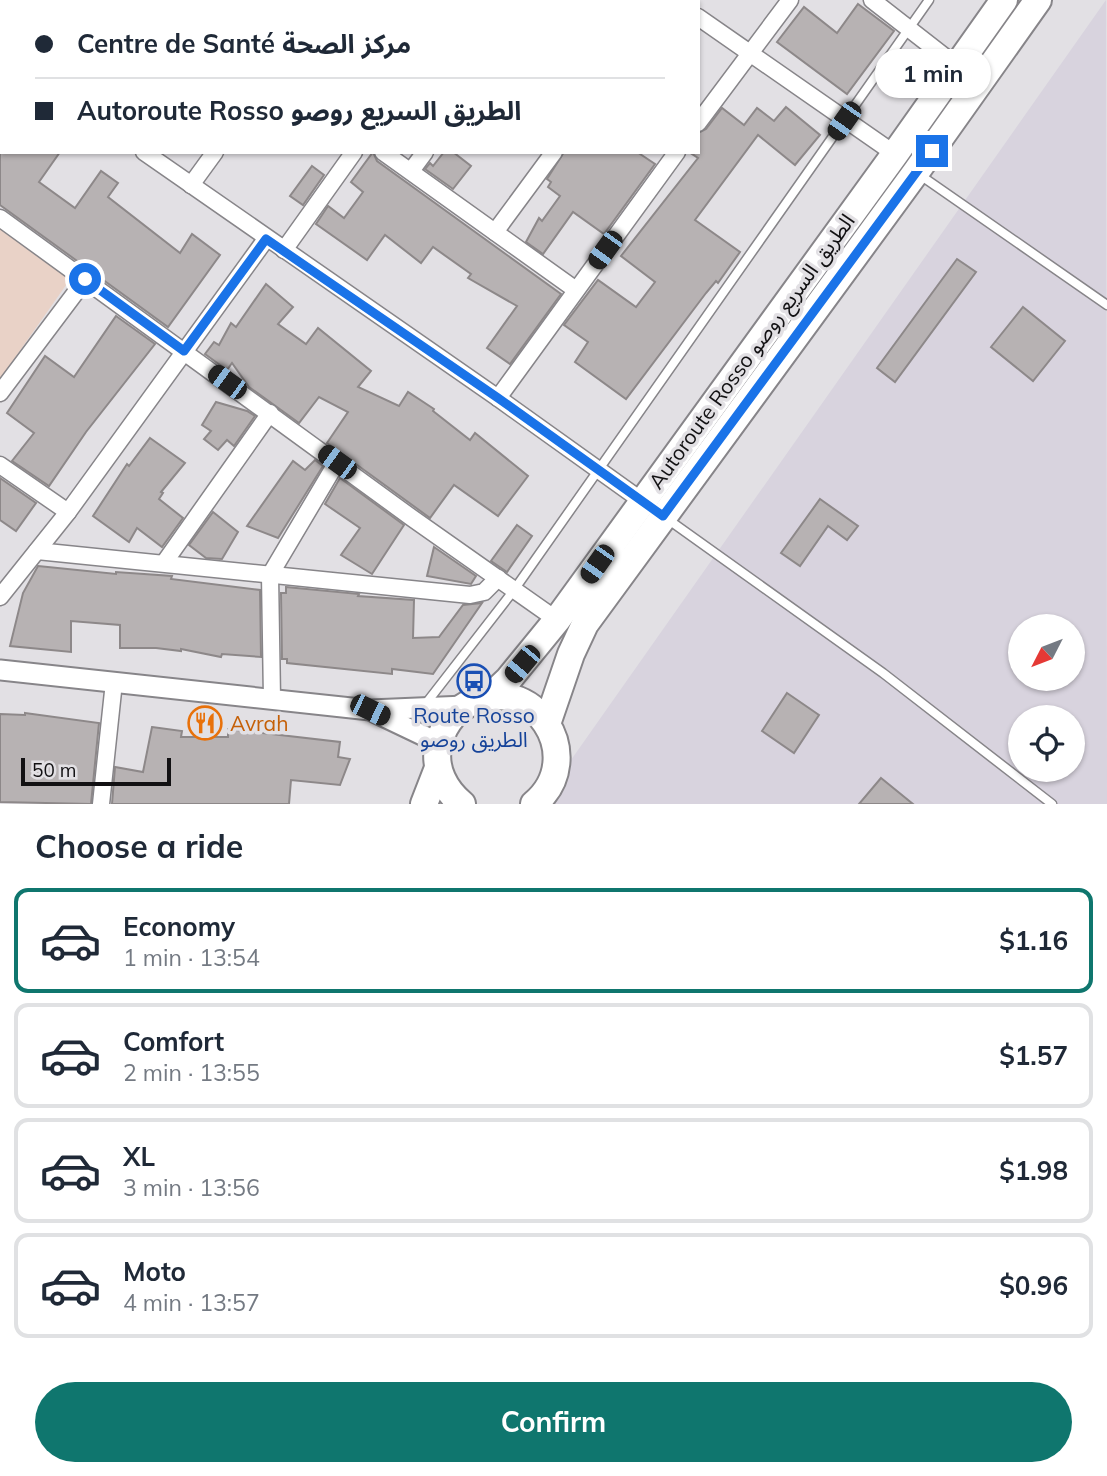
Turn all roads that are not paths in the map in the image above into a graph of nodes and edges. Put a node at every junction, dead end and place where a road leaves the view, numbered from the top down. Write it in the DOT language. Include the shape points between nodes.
graph roads {
  1 [pos="789,0"];
  2 [pos="872,0"];
  3 [pos="929,0"];
  4 [pos="1004,0"];
  5 [pos="1038,0"];
  6 [pos="700,18"];
  7 [pos="909,29"];
  8 [pos="750,53"];
  9 [pos="958,67"];
  10 [pos="700,120"];
  11 [pos="844,121"];
  12 [pos="147,154"];
  13 [pos="214,154"];
  14 [pos="353,154"];
  15 [pos="386,154"];
  16 [pos="424,154"];
  17 [pos="553,154"];
  18 [pos="676,154"];
  19 [pos="895,155"];
  20 [pos="411,172"];
  21 [pos="916,172"];
  22 [pos="191,185"];
  23 [pos="0,218"];
  24 [pos="495,232"];
  25 [pos="266,239"];
  26 [pos="285,250"];
  27 [pos="85,279"];
  28 [pos="576,290"];
  29 [pos="1107,306"];
  30 [pos="184,351"];
  31 [pos="0,393"];
  32 [pos="498,398"];
  33 [pos="270,413"];
  34 [pos="337,462"];
  35 [pos="0,465"];
  36 [pos="599,471"];
  37 [pos="642,501"];
  38 [pos="68,512"];
  39 [pos="663,516"];
  40 [pos="37,551"];
  41 [pos="164,564"];
  42 [pos="270,575"];
  43 [pos="498,578"];
  44 [pos="514,590"];
  45 [pos="0,597"];
  46 [pos="557,620"];
  47 [pos="0,670"];
  48 [pos="114,682"];
  49 [pos="491,696"];
  50 [pos="272,699"];
  51 [pos="465,706"];
  52 [pos="422,707"];
  53 [pos="370,710"];
  54 [pos="547,724"];
  55 [pos="439,755"];
  56 [pos="101,804"];
  57 [pos="424,804"];
  58 [pos="462,804"];
  59 [pos="534,804"];
  60 [pos="1052,804"];
  1 -- 8 [label="street"];
  2 -- 7 [label="street"];
  3 -- 7 [label="lane"];
  4 -- 9 [label="highway, Autoroute Rosso الطريق السريع روصو"];
  5 -- 21 [label="highway, Autoroute Rosso الطريق السريع روصو"];
  6 -- 8 [label="street"];
  7 -- 9 [label="street"];
  7 -- 11 [label="lane"];
  8 -- 10 [label="street"];
  8 -- 11 [label="street"];
  9 -- 19 [label="highway, Autoroute Rosso الطريق السريع روصو"];
  11 -- 19 [label="street"];
  11 -- 36 [label="lane"];
  12 -- 22 [label="street"];
  13 -- 22 [label="street"];
  14 -- 26 [label="street"];
  15 -- 20 [label="street"];
  16 -- 20 [label="street"];
  17 -- 24 [label="street"];
  18 -- 28 [label="street"];
  19 -- 37 [label="highway, Autoroute Rosso الطريق السريع روصو"];
  20 -- 24 [label="street"];
  21 -- 29 [label="lane"];
  21 -- 39 [label="highway, Autoroute Rosso الطريق السريع روصو"];
  22 -- 25 [label="street"];
  23 -- 27 [label="street"];
  24 -- 28 [label="street"];
  25 -- 26 [label="street"];
  25 -- 30 [label="street"];
  26 -- 32 [label="street"];
  27 -- 30 [label="street"];
  27 -- 31 [label="street"];
  28 -- 32 [label="street"];
  30 -- 33 [label="street"];
  30 -- 38 [label="street"];
  32 -- 36 [label="street"];
  33 -- 34 [label="street"];
  33 -- 41 [label="street"];
  34 -- 42 [label="street"];
  34 -- 43 [label="street"];
  35 -- 38 [label="street"];
  36 -- 37 [label="street"];
  36 -- 44 [label="lane"];
  37 -- 39 [label="street"];
  37 -- 46 [label="highway, Autoroute Rosso الطريق السريع روصو"];
  38 -- 40 [label="street"];
  39 -- 54 [label="highway, Autoroute Rosso الطريق السريع روصو" via="585,624"];
  39 -- 60 [label="lane" via="883,673"];
  40 -- 41 [label="street"];
  40 -- 45 [label="street"];
  41 -- 42 [label="street"];
  42 -- 43 [label="street" via="470,595 484,592"];
  42 -- 50 [label="street"];
  43 -- 44 [label="street"];
  44 -- 46 [label="street"];
  44 -- 52 [label="lane"];
  46 -- 49 [label="highway, Autoroute Rosso الطريق السريع روصو"];
  47 -- 48 [label="street"];
  48 -- 50 [label="street"];
  48 -- 56 [label="street"];
  49 -- 51 [label="highway"];
  49 -- 54 [label="highway" via="523,702"];
  50 -- 53 [label="street"];
  51 -- 52 [label="street"];
  51 -- 55 [label="highway" via="446,726"];
  52 -- 53 [label="street"];
  53 -- 55 [label="street"];
  54 -- 59 [label="highway" via="556,744 557,765 550,786"];
  55 -- 57 [label="highway"];
  55 -- 58 [label="highway" via="445,785"];
}
